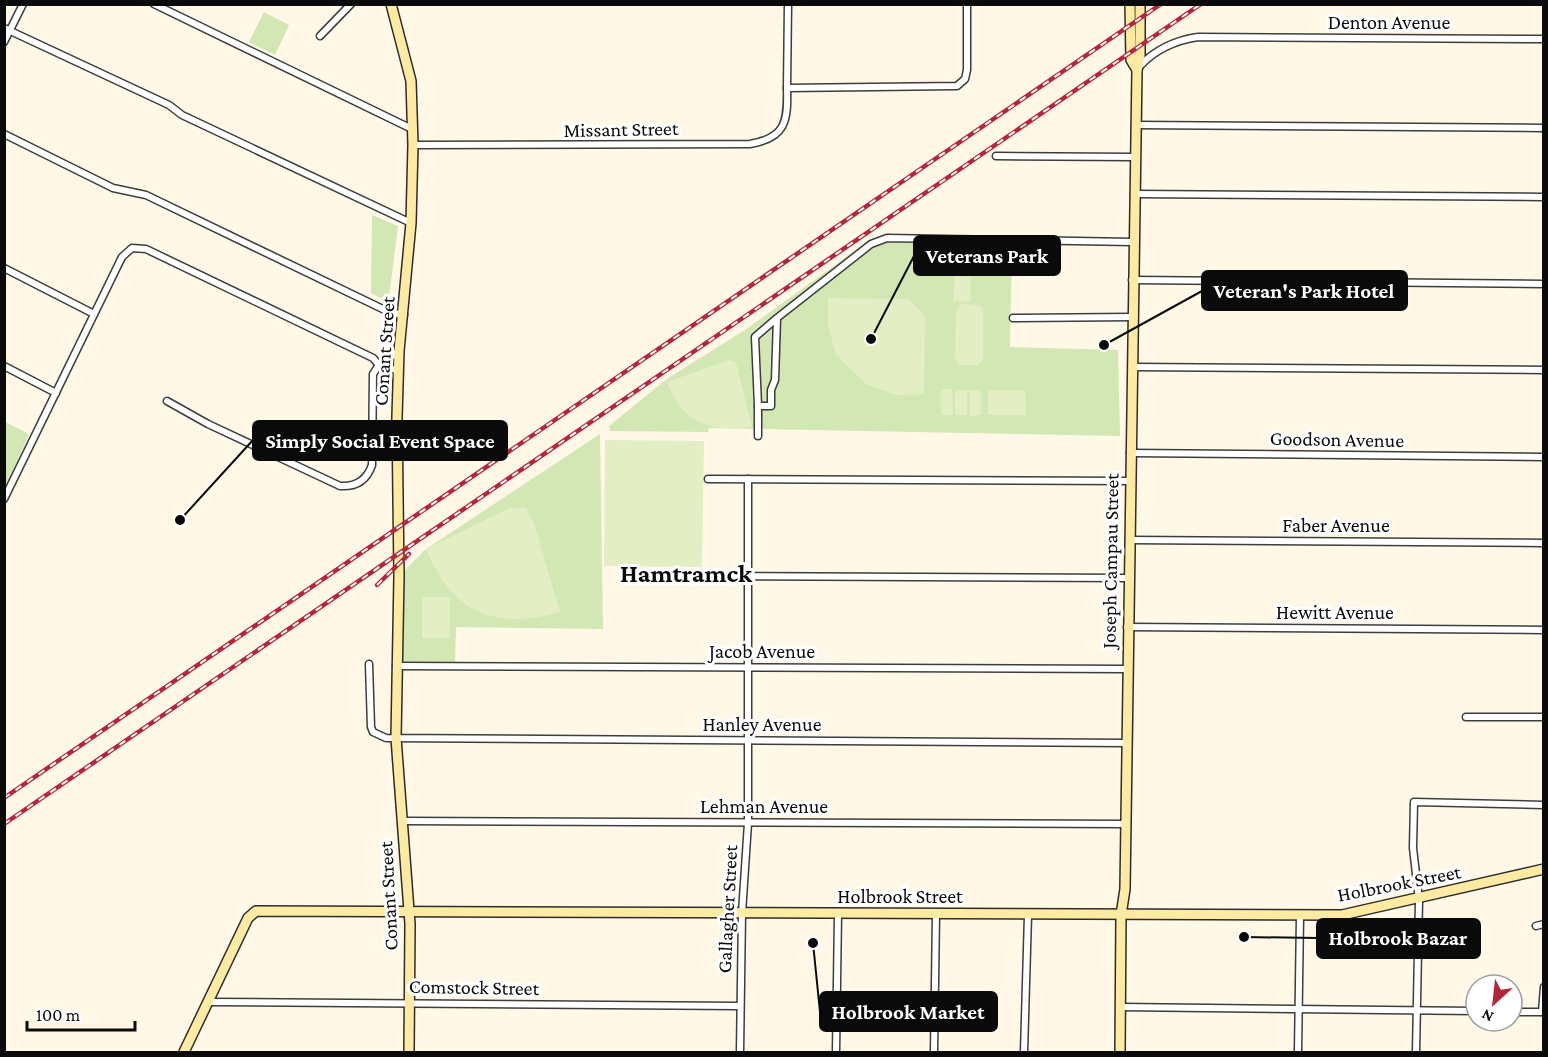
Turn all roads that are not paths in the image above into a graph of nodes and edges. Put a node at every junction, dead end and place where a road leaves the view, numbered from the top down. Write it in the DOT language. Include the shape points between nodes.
graph roads {
  1 [pos="23,4"];
  2 [pos="154,4"];
  3 [pos="351,4"];
  4 [pos="391,4"];
  5 [pos="788,4"];
  6 [pos="968,4"];
  7 [pos="1130,4"];
  8 [pos="1140,4"];
  9 [pos="7,29"];
  10 [pos="320,36"];
  11 [pos="1544,39"];
  12 [pos="4,42"];
  13 [pos="1137,70"];
  14 [pos="787,88"];
  15 [pos="1135,125"];
  16 [pos="1544,128"];
  17 [pos="412,129"];
  18 [pos="4,134"];
  19 [pos="413,145"];
  20 [pos="996,156"];
  21 [pos="1135,157"];
  22 [pos="1134,194"];
  23 [pos="1544,197"];
  24 [pos="411,223"];
  25 [pos="1133,242"];
  26 [pos="4,268"];
  27 [pos="1132,280"];
  28 [pos="1544,284"];
  29 [pos="94,314"];
  30 [pos="404,315"];
  31 [pos="1132,317"];
  32 [pos="777,318"];
  33 [pos="1013,318"];
  34 [pos="399,351"];
  35 [pos="379,365"];
  36 [pos="4,366"];
  37 [pos="1131,367"];
  38 [pos="1544,370"];
  39 [pos="399,371"];
  40 [pos="56,393"];
  41 [pos="167,401"];
  42 [pos="758,406"];
  43 [pos="758,436"];
  44 [pos="1130,453"];
  45 [pos="1544,457"];
  46 [pos="708,479"];
  47 [pos="748,479"];
  48 [pos="1129,481"];
  49 [pos="4,499"];
  50 [pos="1128,540"];
  51 [pos="1544,543"];
  52 [pos="691,576"];
  53 [pos="746,576"];
  54 [pos="1128,578"];
  55 [pos="1127,627"];
  56 [pos="1544,630"];
  57 [pos="369,664"];
  58 [pos="396,666"];
  59 [pos="748,667"];
  60 [pos="1128,669"];
  61 [pos="1466,717"];
  62 [pos="1544,717"];
  63 [pos="396,738"];
  64 [pos="748,741"];
  65 [pos="1127,743"];
  66 [pos="1544,805"];
  67 [pos="402,821"];
  68 [pos="748,823"];
  69 [pos="1126,824"];
  70 [pos="1542,872"];
  71 [pos="1419,900"];
  72 [pos="409,911"];
  73 [pos="838,913"];
  74 [pos="742,914"];
  75 [pos="936,914"];
  76 [pos="1028,915"];
  77 [pos="1121,915"];
  78 [pos="1300,916"];
  79 [pos="1544,924"];
  80 [pos="1536,926"];
  81 [pos="1544,987"];
  82 [pos="209,1002"];
  83 [pos="409,1003"];
  84 [pos="739,1006"];
  85 [pos="1120,1007"];
  86 [pos="1298,1009"];
  87 [pos="1416,1011"];
  88 [pos="1464,1011"];
  89 [pos="1524,1011"];
  90 [pos="1543,1012"];
  91 [pos="184,1053"];
  92 [pos="409,1053"];
  93 [pos="740,1053"];
  94 [pos="836,1053"];
  95 [pos="934,1053"];
  96 [pos="1024,1053"];
  97 [pos="1120,1053"];
  98 [pos="1298,1053"];
  99 [pos="1416,1053"];
  1 -- 9 [label="street"];
  2 -- 17 [label="street"];
  3 -- 10 [label="street"];
  4 -- 17 [label="street, Conant Street" via="411,81"];
  5 -- 14 [label="street, Missant Street"];
  6 -- 14 [label="street" via="967,70 957,87"];
  7 -- 13 [label="street, Joseph Campau Street" via="1131,60"];
  8 -- 13 [label="street, Joseph Campau Street"];
  9 -- 12 [label="street"];
  9 -- 24 [label="street"];
  11 -- 13 [label="street, Denton Avenue" via="1198,37 1169,45"];
  13 -- 15 [label="street, Joseph Campau Street"];
  14 -- 19 [label="street, Missant Street" via="786,119 778,134 768,141 750,144"];
  15 -- 16 [label="street"];
  15 -- 21 [label="street, Joseph Campau Street"];
  17 -- 19 [label="street, Conant Street"];
  18 -- 30 [label="street" via="114,188 146,195 388,312"];
  19 -- 24 [label="street, Conant Street"];
  20 -- 21 [label="street"];
  21 -- 22 [label="street, Joseph Campau Street"];
  22 -- 23 [label="street"];
  22 -- 25 [label="street, Joseph Campau Street"];
  24 -- 30 [label="street, Conant Street"];
  25 -- 27 [label="street, Joseph Campau Street"];
  25 -- 32 [label="street" via="887,238 871,244"];
  26 -- 29 [label="street"];
  27 -- 28 [label="street"];
  27 -- 31 [label="street, Joseph Campau Street"];
  29 -- 35 [label="street" via="122,257 132,248 146,249 373,358"];
  29 -- 40 [label="street"];
  30 -- 34 [label="street, Conant Street"];
  31 -- 33 [label="street"];
  31 -- 37 [label="street, Joseph Campau Street"];
  32 -- 42 [label="street" via="755,337"];
  32 -- 42 [label="street" via="776,380 771,390 771,406"];
  34 -- 35 [label="street"];
  34 -- 39 [label="street, Conant Street"];
  35 -- 39 [label="street"];
  35 -- 41 [label="street" via="373,374 372,465 366,477 350,486 340,486"];
  36 -- 40 [label="street"];
  37 -- 38 [label="street"];
  37 -- 44 [label="street, Joseph Campau Street"];
  39 -- 58 [label="street, Conant Street"];
  40 -- 49 [label="street"];
  42 -- 43 [label="street"];
  44 -- 45 [label="street, Goodson Avenue"];
  44 -- 48 [label="street, Joseph Campau Street"];
  46 -- 47 [label="street"];
  47 -- 48 [label="street"];
  47 -- 53 [label="street, Gallagher Street"];
  48 -- 50 [label="street, Joseph Campau Street"];
  50 -- 51 [label="street, Faber Avenue"];
  50 -- 54 [label="street, Joseph Campau Street"];
  52 -- 53 [label="street"];
  53 -- 54 [label="street"];
  53 -- 59 [label="street, Gallagher Street"];
  54 -- 55 [label="street, Joseph Campau Street"];
  55 -- 56 [label="street, Hewitt Avenue"];
  55 -- 60 [label="street, Joseph Campau Street"];
  57 -- 63 [label="street" via="370,727 382,737"];
  58 -- 59 [label="street, Jacob Avenue"];
  58 -- 63 [label="street, Conant Street"];
  59 -- 60 [label="street, Jacob Avenue"];
  59 -- 64 [label="street, Gallagher Street"];
  60 -- 65 [label="street, Joseph Campau Street"];
  61 -- 62 [label="street"];
  63 -- 64 [label="street, Hanley Avenue"];
  63 -- 67 [label="street, Conant Street"];
  64 -- 65 [label="street, Hanley Avenue"];
  64 -- 68 [label="street, Gallagher Street"];
  65 -- 69 [label="street, Joseph Campau Street"];
  66 -- 71 [label="street" via="1414,802 1413,848"];
  67 -- 68 [label="street, Lehman Avenue"];
  67 -- 72 [label="street, Conant Street"];
  68 -- 69 [label="street, Lehman Avenue"];
  68 -- 74 [label="street, Gallagher Street"];
  69 -- 77 [label="street, Joseph Campau Street"];
  70 -- 71 [label="street, Holbrook Street"];
  71 -- 78 [label="street, Holbrook Street" via="1342,915"];
  71 -- 87 [label="street"];
  72 -- 74 [label="street, Holbrook Street"];
  72 -- 82 [label="street, Holbrook Street" via="256,911"];
  72 -- 83 [label="street, Conant Street"];
  73 -- 74 [label="street, Holbrook Street"];
  73 -- 75 [label="street, Holbrook Street"];
  73 -- 94 [label="street"];
  74 -- 84 [label="street, Gallagher Street"];
  75 -- 76 [label="street, Holbrook Street"];
  75 -- 95 [label="street"];
  76 -- 77 [label="street, Holbrook Street"];
  76 -- 96 [label="street"];
  77 -- 78 [label="street, Holbrook Street"];
  77 -- 85 [label="street, Joseph Campau Street"];
  78 -- 86 [label="street"];
  79 -- 80 [label="street"];
  81 -- 90 [label="street"];
  82 -- 83 [label="street, Comstock Street"];
  82 -- 91 [label="street"];
  83 -- 84 [label="street, Comstock Street"];
  83 -- 92 [label="street, Conant Street"];
  84 -- 93 [label="street, Gallagher Street"];
  85 -- 86 [label="street"];
  85 -- 97 [label="street, Joseph Campau Street"];
  86 -- 87 [label="street"];
  86 -- 98 [label="street"];
  87 -- 88 [label="street"];
  87 -- 99 [label="street"];
  89 -- 90 [label="street"];
}
